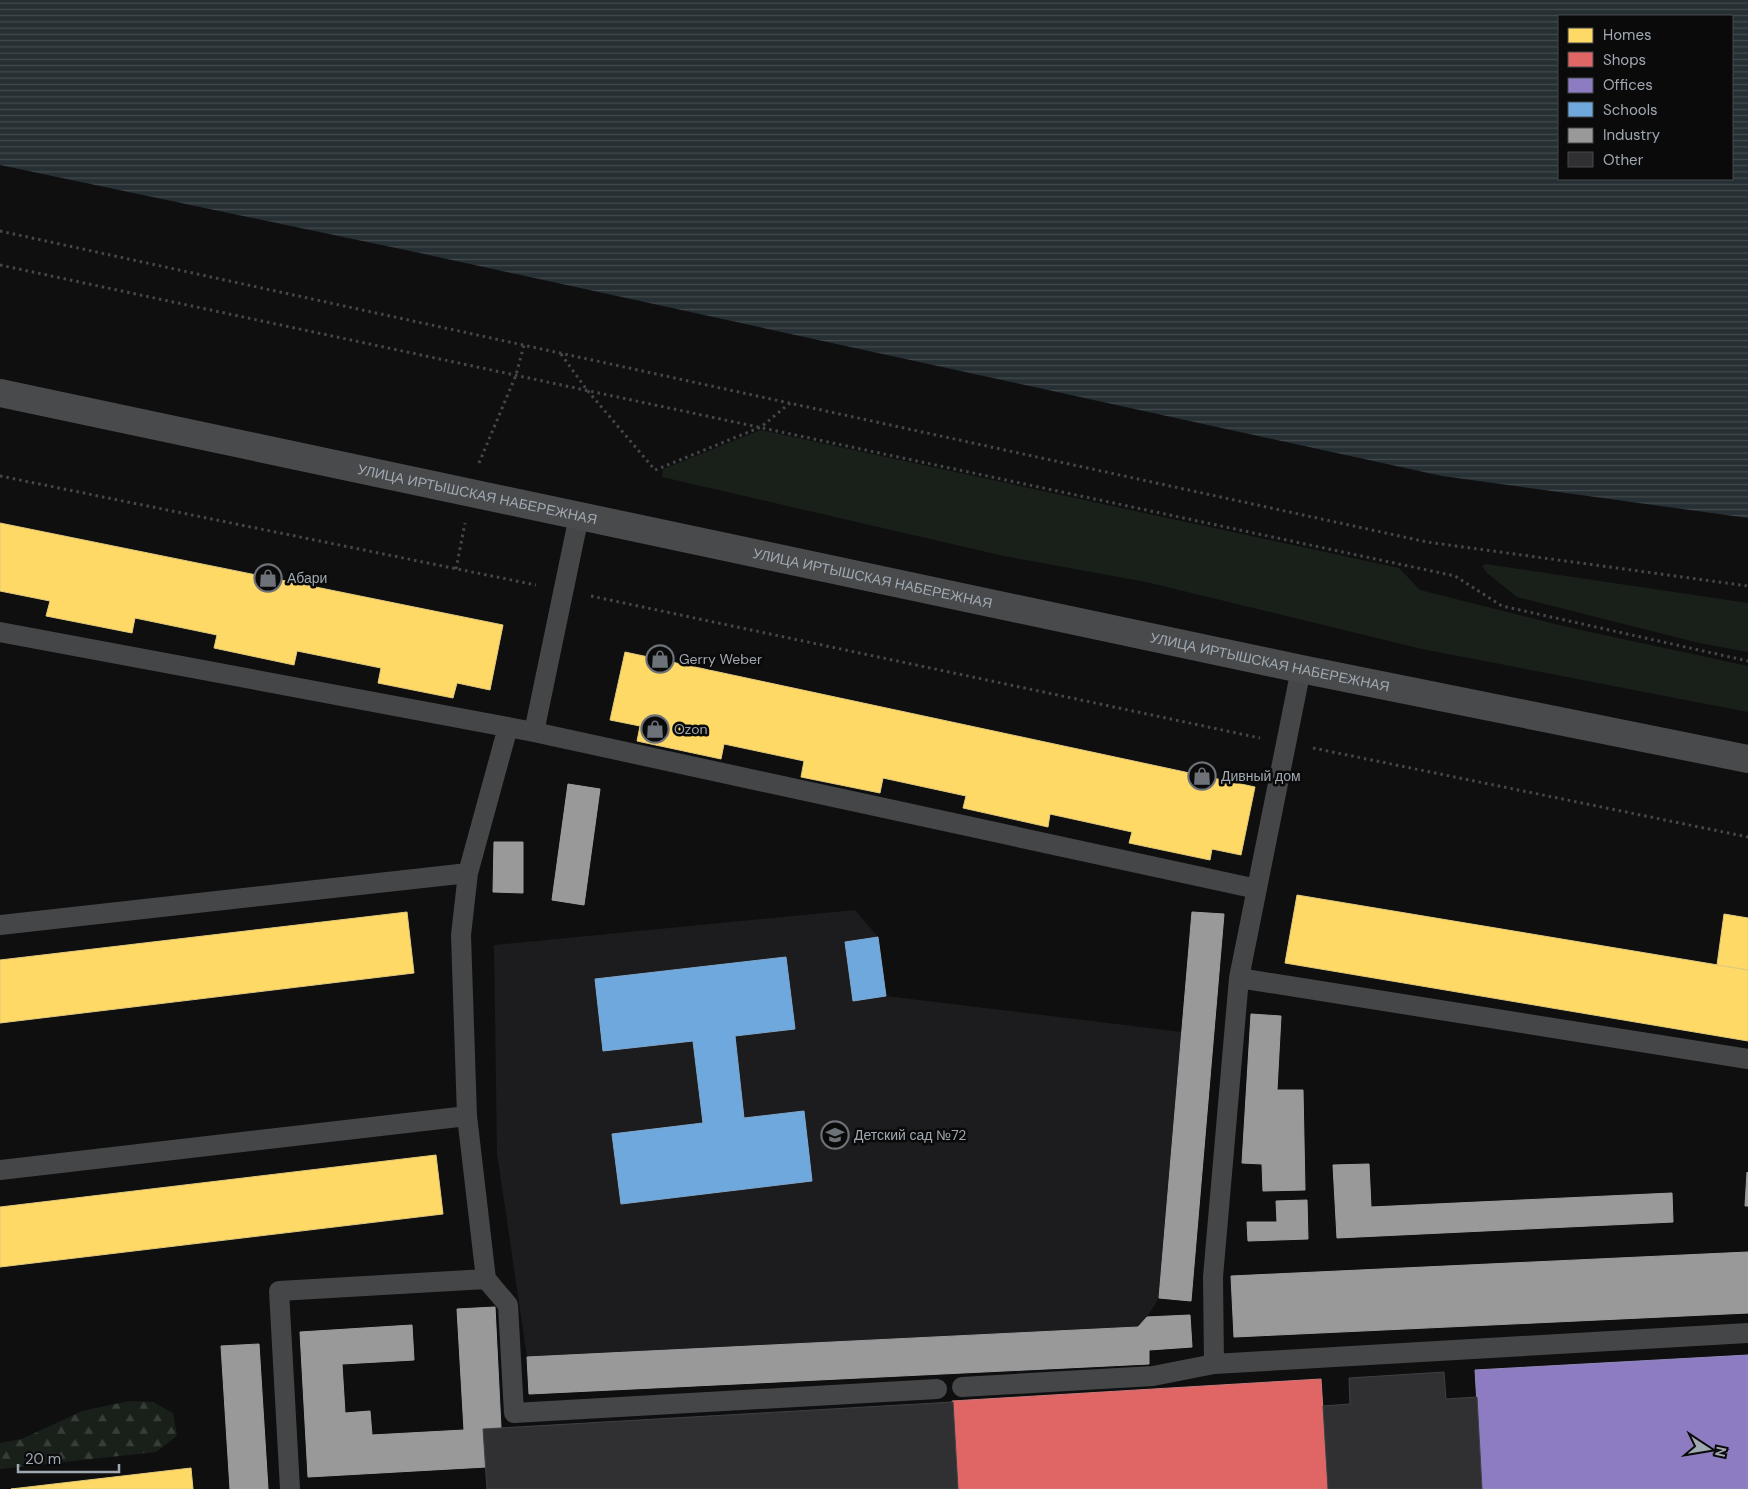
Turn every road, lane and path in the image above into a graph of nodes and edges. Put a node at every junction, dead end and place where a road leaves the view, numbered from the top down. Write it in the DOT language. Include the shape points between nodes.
graph roads {
  1 [pos="0,231"];
  2 [pos="0,265"];
  3 [pos="524,345"];
  4 [pos="561,353"];
  5 [pos="516,375"];
  6 [pos="587,390"];
  7 [pos="0,393"];
  8 [pos="790,403"];
  9 [pos="761,427"];
  10 [pos="480,457"];
  11 [pos="0,476"];
  12 [pos="579,516"];
  13 [pos="1748,586"];
  14 [pos="564,590"];
  15 [pos="0,632"];
  16 [pos="1748,661"];
  17 [pos="1301,669"];
  18 [pos="508,727"];
  19 [pos="534,732"];
  20 [pos="1286,743"];
  21 [pos="1748,759"];
  22 [pos="1748,837"];
  23 [pos="468,872"];
  24 [pos="1257,889"];
  25 [pos="0,925"];
  26 [pos="1238,978"];
  27 [pos="1748,1060"];
  28 [pos="467,1116"];
  29 [pos="0,1170"];
  30 [pos="486,1279"];
  31 [pos="1748,1333"];
  32 [pos="1214,1364"];
  33 [pos="962,1387"];
  34 [pos="937,1389"];
  35 [pos="290,1489"];
  1 -- 3 [label="path"];
  2 -- 5 [label="path"];
  3 -- 4 [label="path"];
  3 -- 5 [label="path"];
  4 -- 6 [label="path"];
  4 -- 8 [label="path"];
  5 -- 6 [label="path"];
  5 -- 10 [label="path"];
  6 -- 9 [label="path"];
  6 -- 9 [label="path" via="655,470"];
  7 -- 12 [label="main road, УЛИЦА ИРТЫШСКАЯ НАБЕРЕЖНАЯ"];
  8 -- 9 [label="path"];
  8 -- 13 [label="path" via="1426,542"];
  9 -- 16 [label="path" via="1455,576 1502,606"];
  11 -- 14 [label="path"];
  12 -- 14 [label="lane"];
  12 -- 17 [label="main road, УЛИЦА ИРТЫШСКАЯ НАБЕРЕЖНАЯ"];
  14 -- 19 [label="lane"];
  14 -- 20 [label="path"];
  15 -- 18 [label="lane"];
  17 -- 20 [label="lane"];
  17 -- 21 [label="main road, УЛИЦА ИРТЫШСКАЯ НАБЕРЕЖНАЯ"];
  18 -- 19 [label="lane"];
  18 -- 23 [label="lane"];
  19 -- 24 [label="lane"];
  20 -- 22 [label="path"];
  20 -- 24 [label="lane"];
  23 -- 25 [label="lane"];
  23 -- 28 [label="lane" via="461,935"];
  24 -- 26 [label="lane"];
  26 -- 27 [label="lane"];
  26 -- 32 [label="lane" via="1213,1277"];
  28 -- 29 [label="lane"];
  28 -- 30 [label="lane"];
  30 -- 34 [label="lane" via="508,1306 514,1413"];
  30 -- 35 [label="lane" via="279,1291"];
  31 -- 32 [label="lane"];
  32 -- 33 [label="lane" via="1153,1376"];
}
